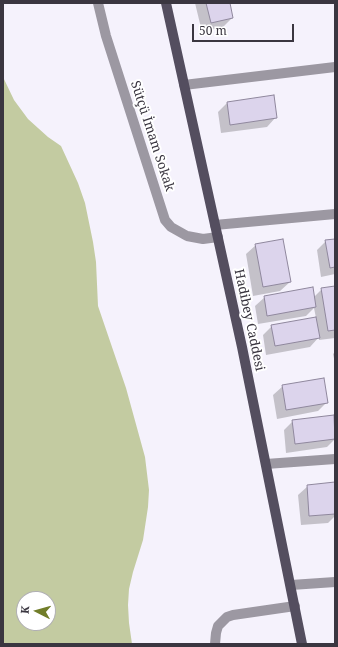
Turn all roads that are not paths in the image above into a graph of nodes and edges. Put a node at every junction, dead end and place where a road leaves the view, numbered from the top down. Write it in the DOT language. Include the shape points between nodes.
graph roads {
  1 [pos="98,3"];
  2 [pos="166,3"];
  3 [pos="335,67"];
  4 [pos="184,85"];
  5 [pos="335,214"];
  6 [pos="215,225"];
  7 [pos="218,237"];
  8 [pos="335,459"];
  9 [pos="266,464"];
  10 [pos="335,582"];
  11 [pos="291,585"];
  12 [pos="295,606"];
  13 [pos="215,644"];
  14 [pos="302,644"];
  1 -- 7 [label="street, Sütçü İmam Sokak" via="106,36 165,220 171,227 187,236 202,239"];
  2 -- 4 [label="main road, Hadibey Caddesi"];
  3 -- 4 [label="street"];
  4 -- 6 [label="main road, Hadibey Caddesi"];
  5 -- 6 [label="street"];
  6 -- 7 [label="main road, Hadibey Caddesi"];
  7 -- 9 [label="main road, Hadibey Caddesi"];
  8 -- 9 [label="street"];
  9 -- 11 [label="main road, Hadibey Caddesi"];
  10 -- 11 [label="street"];
  11 -- 12 [label="main road, Hadibey Caddesi"];
  12 -- 13 [label="street" via="227,617 218,626"];
  12 -- 14 [label="main road, Hadibey Caddesi"];
}
